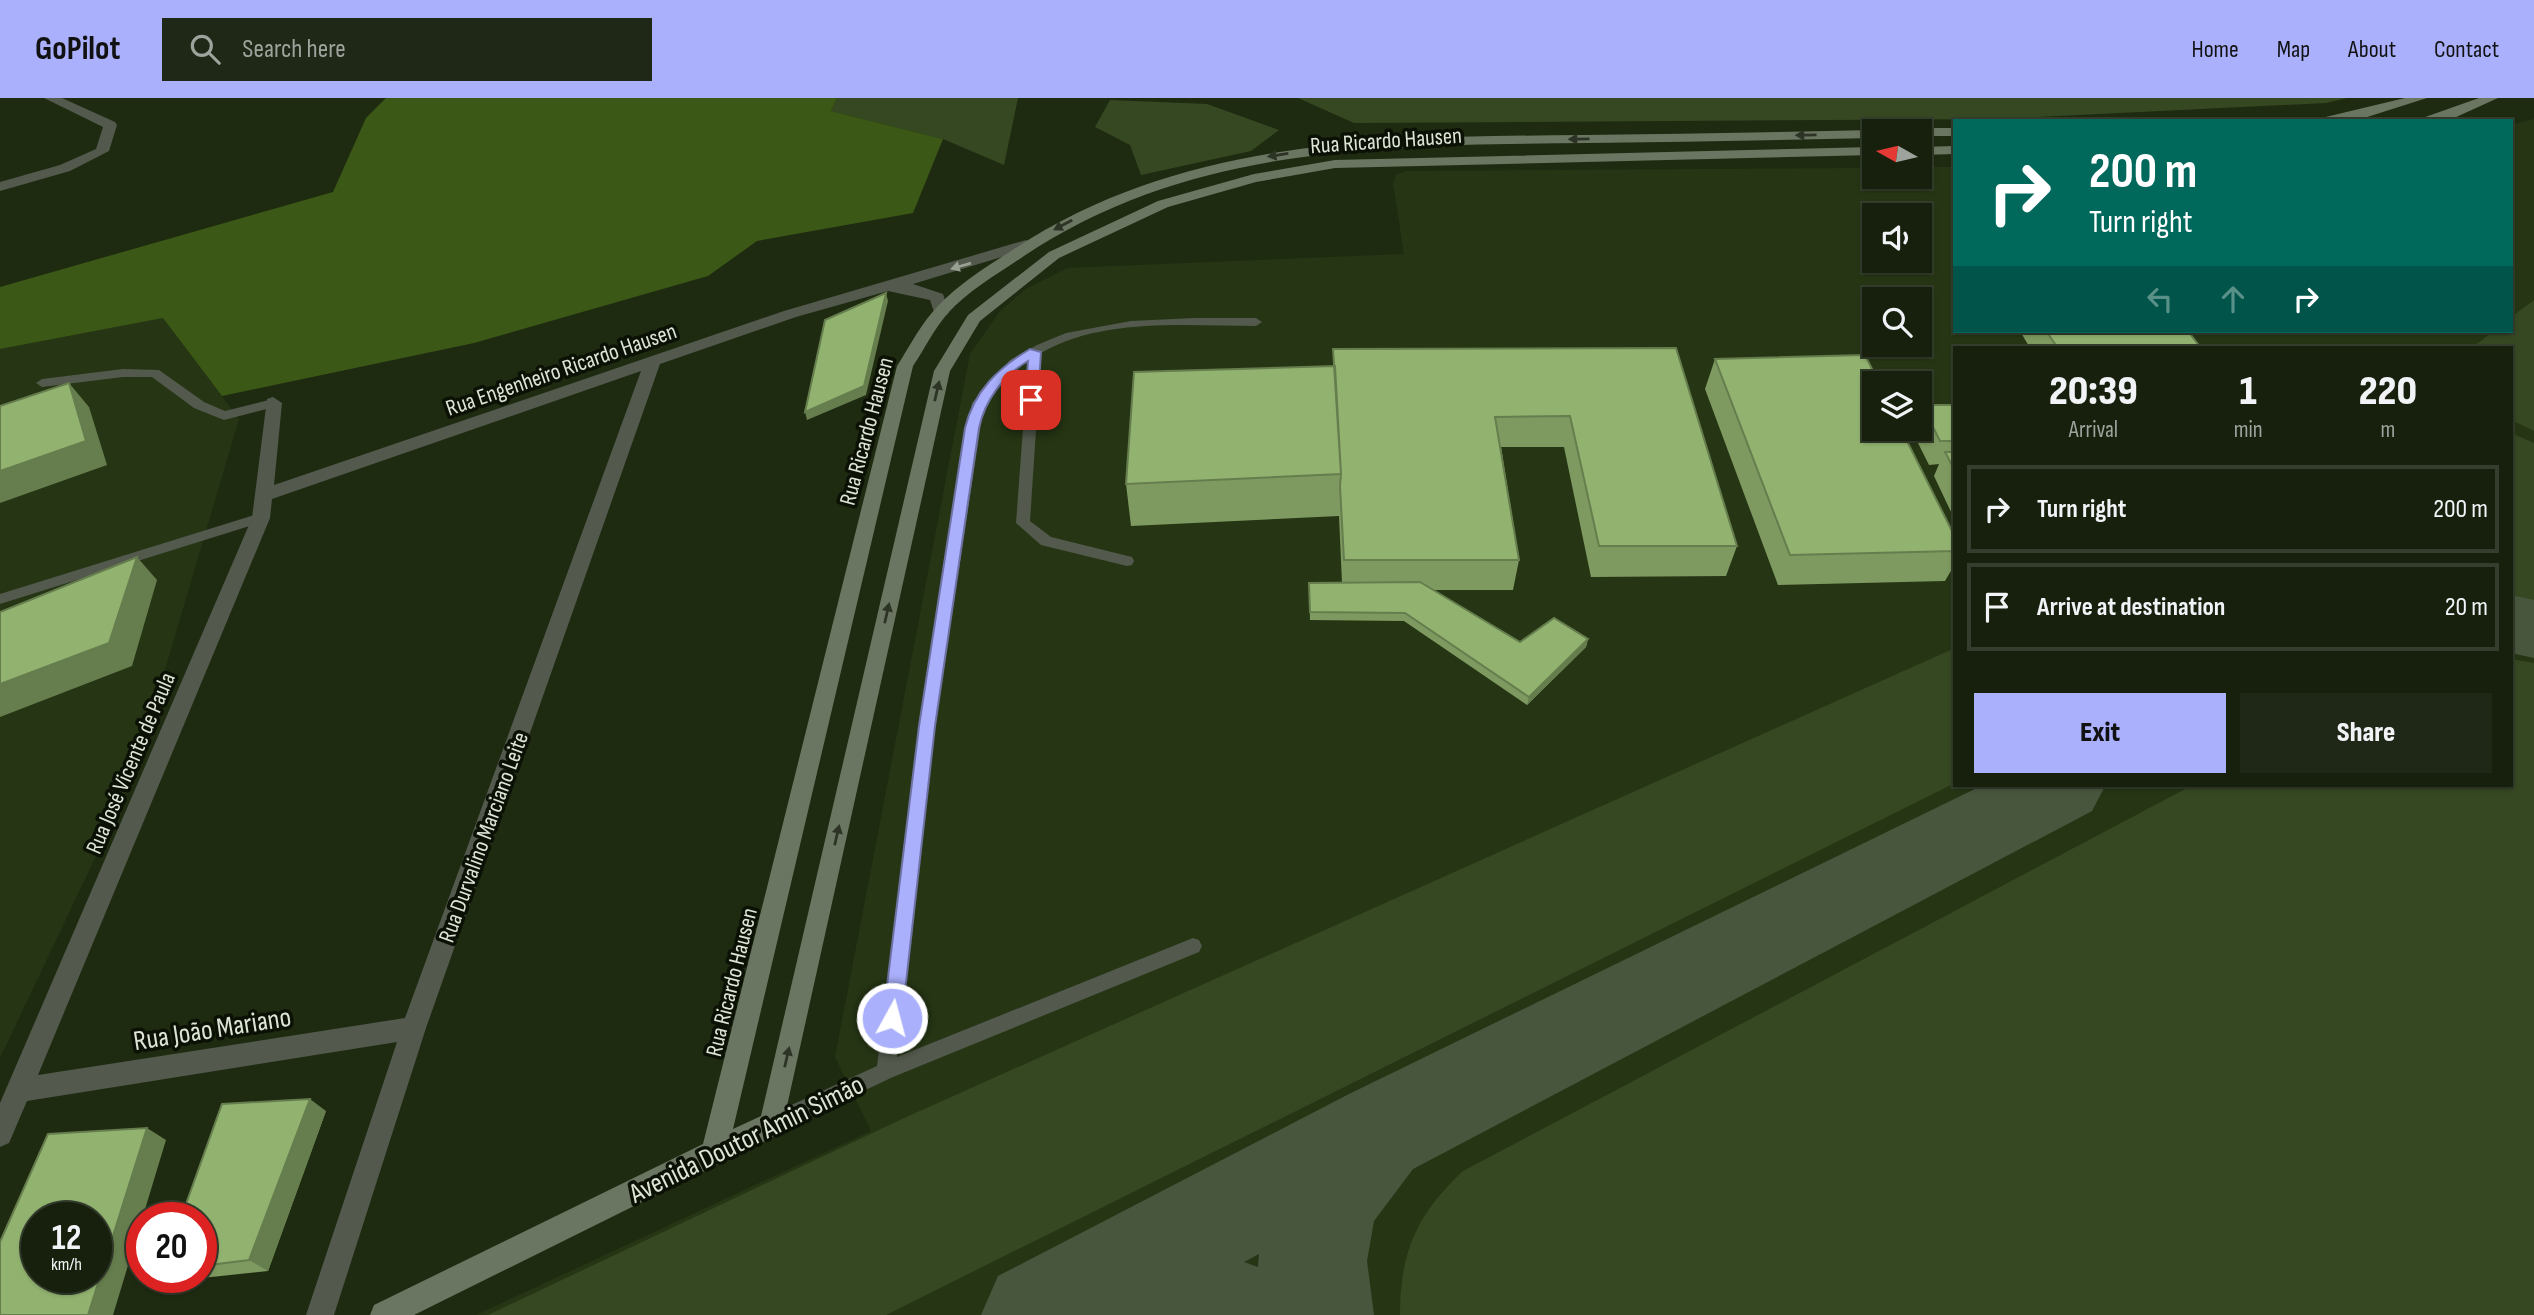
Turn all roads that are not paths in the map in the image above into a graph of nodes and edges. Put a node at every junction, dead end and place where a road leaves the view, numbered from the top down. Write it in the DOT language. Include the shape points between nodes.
graph roads {
  1 [pos="51,98"];
  2 [pos="2420,98"];
  3 [pos="2491,98"];
  4 [pos="2330,119"];
  5 [pos="2430,119"];
  6 [pos="1932,132"];
  7 [pos="1953,132"];
  8 [pos="1862,134"];
  9 [pos="1932,150"];
  10 [pos="1953,150"];
  11 [pos="1862,151"];
  12 [pos="0,187"];
  13 [pos="1026,245"];
  14 [pos="875,291"];
  15 [pos="941,312"];
  16 [pos="1256,322"];
  17 [pos="1035,352"];
  18 [pos="653,361"];
  19 [pos="42,383"];
  20 [pos="273,403"];
  21 [pos="264,495"];
  22 [pos="261,517"];
  23 [pos="1127,561"];
  24 [pos="0,599"];
  25 [pos="1193,946"];
  26 [pos="414,1028"];
  27 [pos="886,1071"];
  28 [pos="19,1090"];
  29 [pos="772,1124"];
  30 [pos="0,1134"];
  31 [pos="715,1151"];
  32 [pos="320,1315"];
  33 [pos="384,1315"];
  1 -- 12 [label="street" via="110,125 102,151 65,168"];
  2 -- 4 [label="street"];
  3 -- 5 [label="street"];
  6 -- 7 [label="street"];
  8 -- 13 [label="street, Rua Ricardo Hausen, one-way" via="1331,146 1244,160 1146,188"];
  9 -- 10 [label="street"];
  29 -- 11 [label="street, Rua Ricardo Hausen, one-way" via="942,370 974,318 1054,255 1105,228 1163,204 1254,178 1335,164 1413,160"];
  13 -- 14 [label="street, Rua Engenheiro Ricardo Hausen, one-way"];
  13 -- 15 [label="street, Rua Ricardo Hausen"];
  14 -- 15 [label="street, Rua Engenheiro Ricardo Hausen" via="912,289 937,297"];
  14 -- 18 [label="street, Rua Engenheiro Ricardo Hausen" via="790,314"];
  15 -- 31 [label="street, Rua Ricardo Hausen" via="905,366"];
  16 -- 17 [label="lane" via="1132,323 1070,335"];
  17 -- 23 [label="lane" via="1024,523 1046,541"];
  17 -- 27 [label="lane" via="1012,365 978,404 972,428 927,726"];
  18 -- 21 [label="street, Rua Engenheiro Ricardo Hausen"];
  18 -- 26 [label="street, Rua Durvalino Marciano Leite"];
  19 -- 20 [label="lane" via="155,373 224,416"];
  20 -- 21 [label="street, Rua José Vicente de Paula"];
  21 -- 22 [label="street, Rua José Vicente de Paula"];
  22 -- 24 [label="lane"];
  22 -- 28 [label="street, Rua José Vicente de Paula"];
  25 -- 27 [label="lane, Avenida Doutor Amin Simão"];
  26 -- 28 [label="street, Rua João Mariano"];
  26 -- 32 [label="street, Rua Durvalino Marciano Leite"];
  27 -- 29 [label="lane, Avenida Doutor Amin Simão"];
  28 -- 30 [label="street, Rua José Vicente de Paula"];
  29 -- 31 [label="street, Avenida Doutor Amin Simão"];
  31 -- 33 [label="street, Avenida Doutor Amin Simão"];
}
